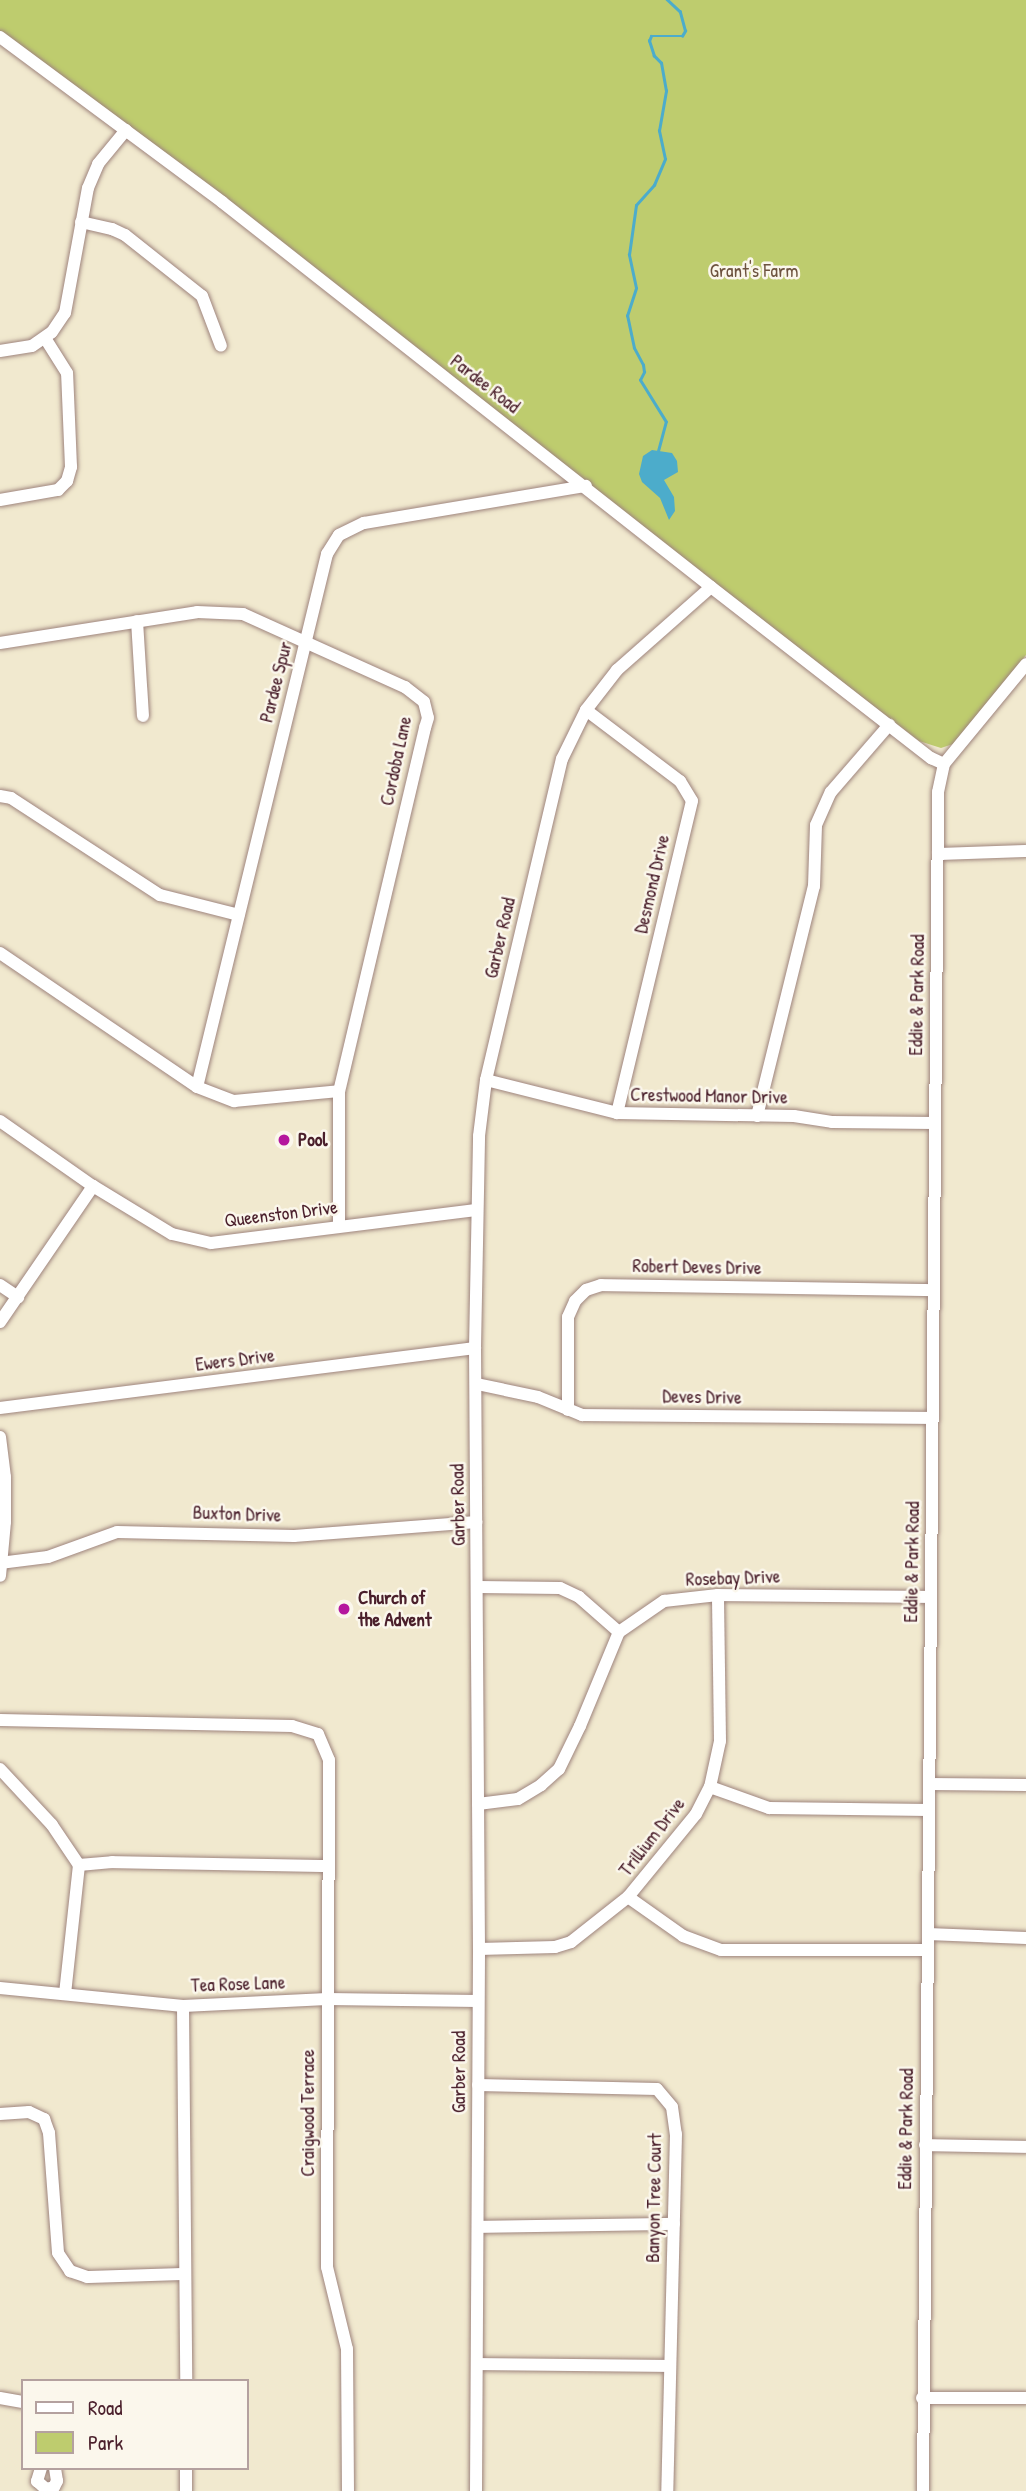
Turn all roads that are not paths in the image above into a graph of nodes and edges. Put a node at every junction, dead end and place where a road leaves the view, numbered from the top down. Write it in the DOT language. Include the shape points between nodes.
graph roads {
  1 [pos="0,37"];
  2 [pos="126,130"];
  3 [pos="81,222"];
  4 [pos="46,338"];
  5 [pos="221,346"];
  6 [pos="0,351"];
  7 [pos="586,486"];
  8 [pos="0,500"];
  9 [pos="711,587"];
  10 [pos="137,621"];
  11 [pos="0,643"];
  12 [pos="305,645"];
  13 [pos="1026,664"];
  14 [pos="586,710"];
  15 [pos="144,716"];
  16 [pos="888,725"];
  17 [pos="944,764"];
  18 [pos="0,796"];
  19 [pos="1026,851"];
  20 [pos="938,854"];
  21 [pos="239,915"];
  22 [pos="0,953"];
  23 [pos="486,1080"];
  24 [pos="197,1087"];
  25 [pos="339,1091"];
  26 [pos="617,1113"];
  27 [pos="757,1116"];
  28 [pos="0,1121"];
  29 [pos="935,1123"];
  30 [pos="93,1185"];
  31 [pos="476,1210"];
  32 [pos="339,1226"];
  33 [pos="0,1285"];
  34 [pos="934,1290"];
  35 [pos="18,1297"];
  36 [pos="0,1322"];
  37 [pos="475,1348"];
  38 [pos="477,1384"];
  39 [pos="0,1408"];
  40 [pos="568,1410"];
  41 [pos="933,1418"];
  42 [pos="0,1437"];
  43 [pos="476,1522"];
  44 [pos="0,1563"];
  45 [pos="0,1576"];
  46 [pos="479,1587"];
  47 [pos="718,1595"];
  48 [pos="931,1597"];
  49 [pos="619,1632"];
  50 [pos="0,1720"];
  51 [pos="0,1769"];
  52 [pos="929,1784"];
  53 [pos="1026,1785"];
  54 [pos="710,1787"];
  55 [pos="478,1804"];
  56 [pos="929,1810"];
  57 [pos="79,1865"];
  58 [pos="329,1866"];
  59 [pos="628,1897"];
  60 [pos="928,1934"];
  61 [pos="1026,1938"];
  62 [pos="479,1950"];
  63 [pos="928,1950"];
  64 [pos="0,1988"];
  65 [pos="65,1993"];
  66 [pos="327,1999"];
  67 [pos="478,2001"];
  68 [pos="183,2006"];
  69 [pos="478,2085"];
  70 [pos="0,2114"];
  71 [pos="925,2145"];
  72 [pos="1026,2147"];
  73 [pos="674,2224"];
  74 [pos="478,2227"];
  75 [pos="184,2274"];
  76 [pos="478,2364"];
  77 [pos="669,2366"];
  78 [pos="186,2379"];
  79 [pos="0,2398"];
  80 [pos="922,2398"];
  81 [pos="1026,2398"];
  82 [pos="21,2402"];
  83 [pos="40,2470"];
  84 [pos="55,2470"];
  85 [pos="186,2470"];
  86 [pos="186,2491"];
  87 [pos="348,2491"];
  88 [pos="476,2491"];
  89 [pos="667,2491"];
  90 [pos="923,2491"];
  1 -- 2 [label="street, Pardee Road"];
  2 -- 3 [label="street" via="98,164"];
  2 -- 7 [label="street, Pardee Road"];
  3 -- 4 [label="street" via="65,313"];
  3 -- 5 [label="street" via="125,235 202,296"];
  4 -- 6 [label="street" via="32,346"];
  4 -- 8 [label="street" via="67,373 71,467 58,490"];
  7 -- 9 [label="street, Pardee Road"];
  7 -- 12 [label="street, Pardee Spur" via="364,523 339,535 327,554"];
  9 -- 14 [label="street, Garber Road" via="617,670"];
  9 -- 16 [label="street, Pardee Road"];
  10 -- 11 [label="street, Cordoba Lane"];
  10 -- 12 [label="street, Cordoba Lane" via="214,611 243,614"];
  10 -- 15 [label="street"];
  12 -- 21 [label="street, Pardee Spur"];
  12 -- 25 [label="street, Cordoba Lane" via="405,687 424,702 428,718"];
  13 -- 17 [label="street"];
  14 -- 23 [label="street, Garber Road" via="562,759"];
  14 -- 26 [label="street, Desmond Drive" via="680,781 692,801"];
  16 -- 17 [label="street, Pardee Road"];
  16 -- 27 [label="street" via="831,792 816,825 814,886"];
  17 -- 20 [label="street, Eddie & Park Road" via="939,778"];
  18 -- 21 [label="street" via="10,798 160,895"];
  19 -- 20 [label="street"];
  20 -- 29 [label="street, Eddie & Park Road"];
  21 -- 24 [label="street, Pardee Spur"];
  22 -- 24 [label="street"];
  23 -- 26 [label="street, Crestwood Manor Drive"];
  23 -- 31 [label="street, Garber Road"];
  24 -- 25 [label="street" via="234,1101"];
  25 -- 32 [label="street, Cordoba Lane"];
  26 -- 27 [label="street, Crestwood Manor Drive"];
  27 -- 29 [label="street, Crestwood Manor Drive"];
  28 -- 30 [label="street, Queenston Drive"];
  29 -- 34 [label="street, Eddie & Park Road"];
  30 -- 32 [label="street, Queenston Drive" via="172,1234 211,1243"];
  30 -- 35 [label="street"];
  31 -- 32 [label="street, Queenston Drive"];
  31 -- 37 [label="street, Garber Road"];
  33 -- 35 [label="street"];
  34 -- 40 [label="street, Robert Deves Drive" via="601,1285 586,1290 568,1317"];
  34 -- 41 [label="street, Eddie & Park Road"];
  35 -- 36 [label="street"];
  37 -- 38 [label="street, Garber Road"];
  37 -- 39 [label="street, Ewers Drive"];
  38 -- 40 [label="street, Deves Drive" via="537,1396"];
  38 -- 43 [label="street, Garber Road"];
  40 -- 41 [label="street, Deves Drive" via="582,1415"];
  41 -- 48 [label="street, Eddie & Park Road"];
  42 -- 44 [label="street" via="5,1478"];
  43 -- 44 [label="street, Buxton Drive" via="294,1535 117,1532 48,1557"];
  43 -- 46 [label="street, Garber Road"];
  44 -- 45 [label="street"];
  46 -- 49 [label="street" via="560,1588 579,1597"];
  46 -- 55 [label="street, Garber Road"];
  47 -- 48 [label="street, Rosebay Drive"];
  47 -- 49 [label="street, Rosebay Drive" via="664,1601"];
  47 -- 54 [label="street, Trillium Drive" via="720,1741"];
  48 -- 52 [label="street, Eddie & Park Road"];
  49 -- 55 [label="street" via="559,1769 518,1799"];
  50 -- 58 [label="street, Craigwood Terrace" via="292,1726 318,1734 329,1760"];
  51 -- 57 [label="street" via="52,1825"];
  52 -- 53 [label="street"];
  52 -- 56 [label="street, Eddie & Park Road"];
  54 -- 56 [label="street" via="768,1808"];
  54 -- 59 [label="street, Trillium Drive" via="696,1814"];
  55 -- 62 [label="street, Garber Road"];
  56 -- 60 [label="street, Eddie & Park Road"];
  57 -- 58 [label="street"];
  57 -- 65 [label="street"];
  58 -- 66 [label="street, Craigwood Terrace"];
  59 -- 62 [label="street, Trillium Drive" via="571,1942 555,1947"];
  59 -- 63 [label="street" via="682,1936 722,1950"];
  60 -- 61 [label="street"];
  60 -- 63 [label="street, Eddie & Park Road"];
  62 -- 67 [label="street, Garber Road"];
  63 -- 71 [label="street, Eddie & Park Road"];
  64 -- 65 [label="street, Tea Rose Lane"];
  65 -- 68 [label="street, Tea Rose Lane"];
  66 -- 67 [label="street, Tea Rose Lane"];
  66 -- 68 [label="street, Tea Rose Lane"];
  66 -- 87 [label="street, Craigwood Terrace" via="327,2267 347,2349"];
  67 -- 69 [label="street, Garber Road"];
  68 -- 75 [label="street"];
  69 -- 73 [label="street, Banyon Tree Court" via="657,2090 672,2107 676,2134"];
  69 -- 74 [label="street, Garber Road"];
  70 -- 75 [label="street" via="29,2112 44,2119 49,2133 58,2253 70,2271 87,2277"];
  71 -- 72 [label="street"];
  71 -- 80 [label="street, Eddie & Park Road"];
  73 -- 74 [label="street"];
  73 -- 77 [label="street, Banyon Tree Court"];
  74 -- 76 [label="street, Garber Road"];
  75 -- 78 [label="street"];
  76 -- 77 [label="street"];
  76 -- 88 [label="street, Garber Road"];
  77 -- 89 [label="street, Banyon Tree Court"];
  79 -- 82 [label="street"];
  80 -- 81 [label="street"];
  80 -- 90 [label="street, Eddie & Park Road"];
  83 -- 84 [label="street" via="37,2481 46,2489 57,2481"];
  85 -- 86 [label="street"];
}
